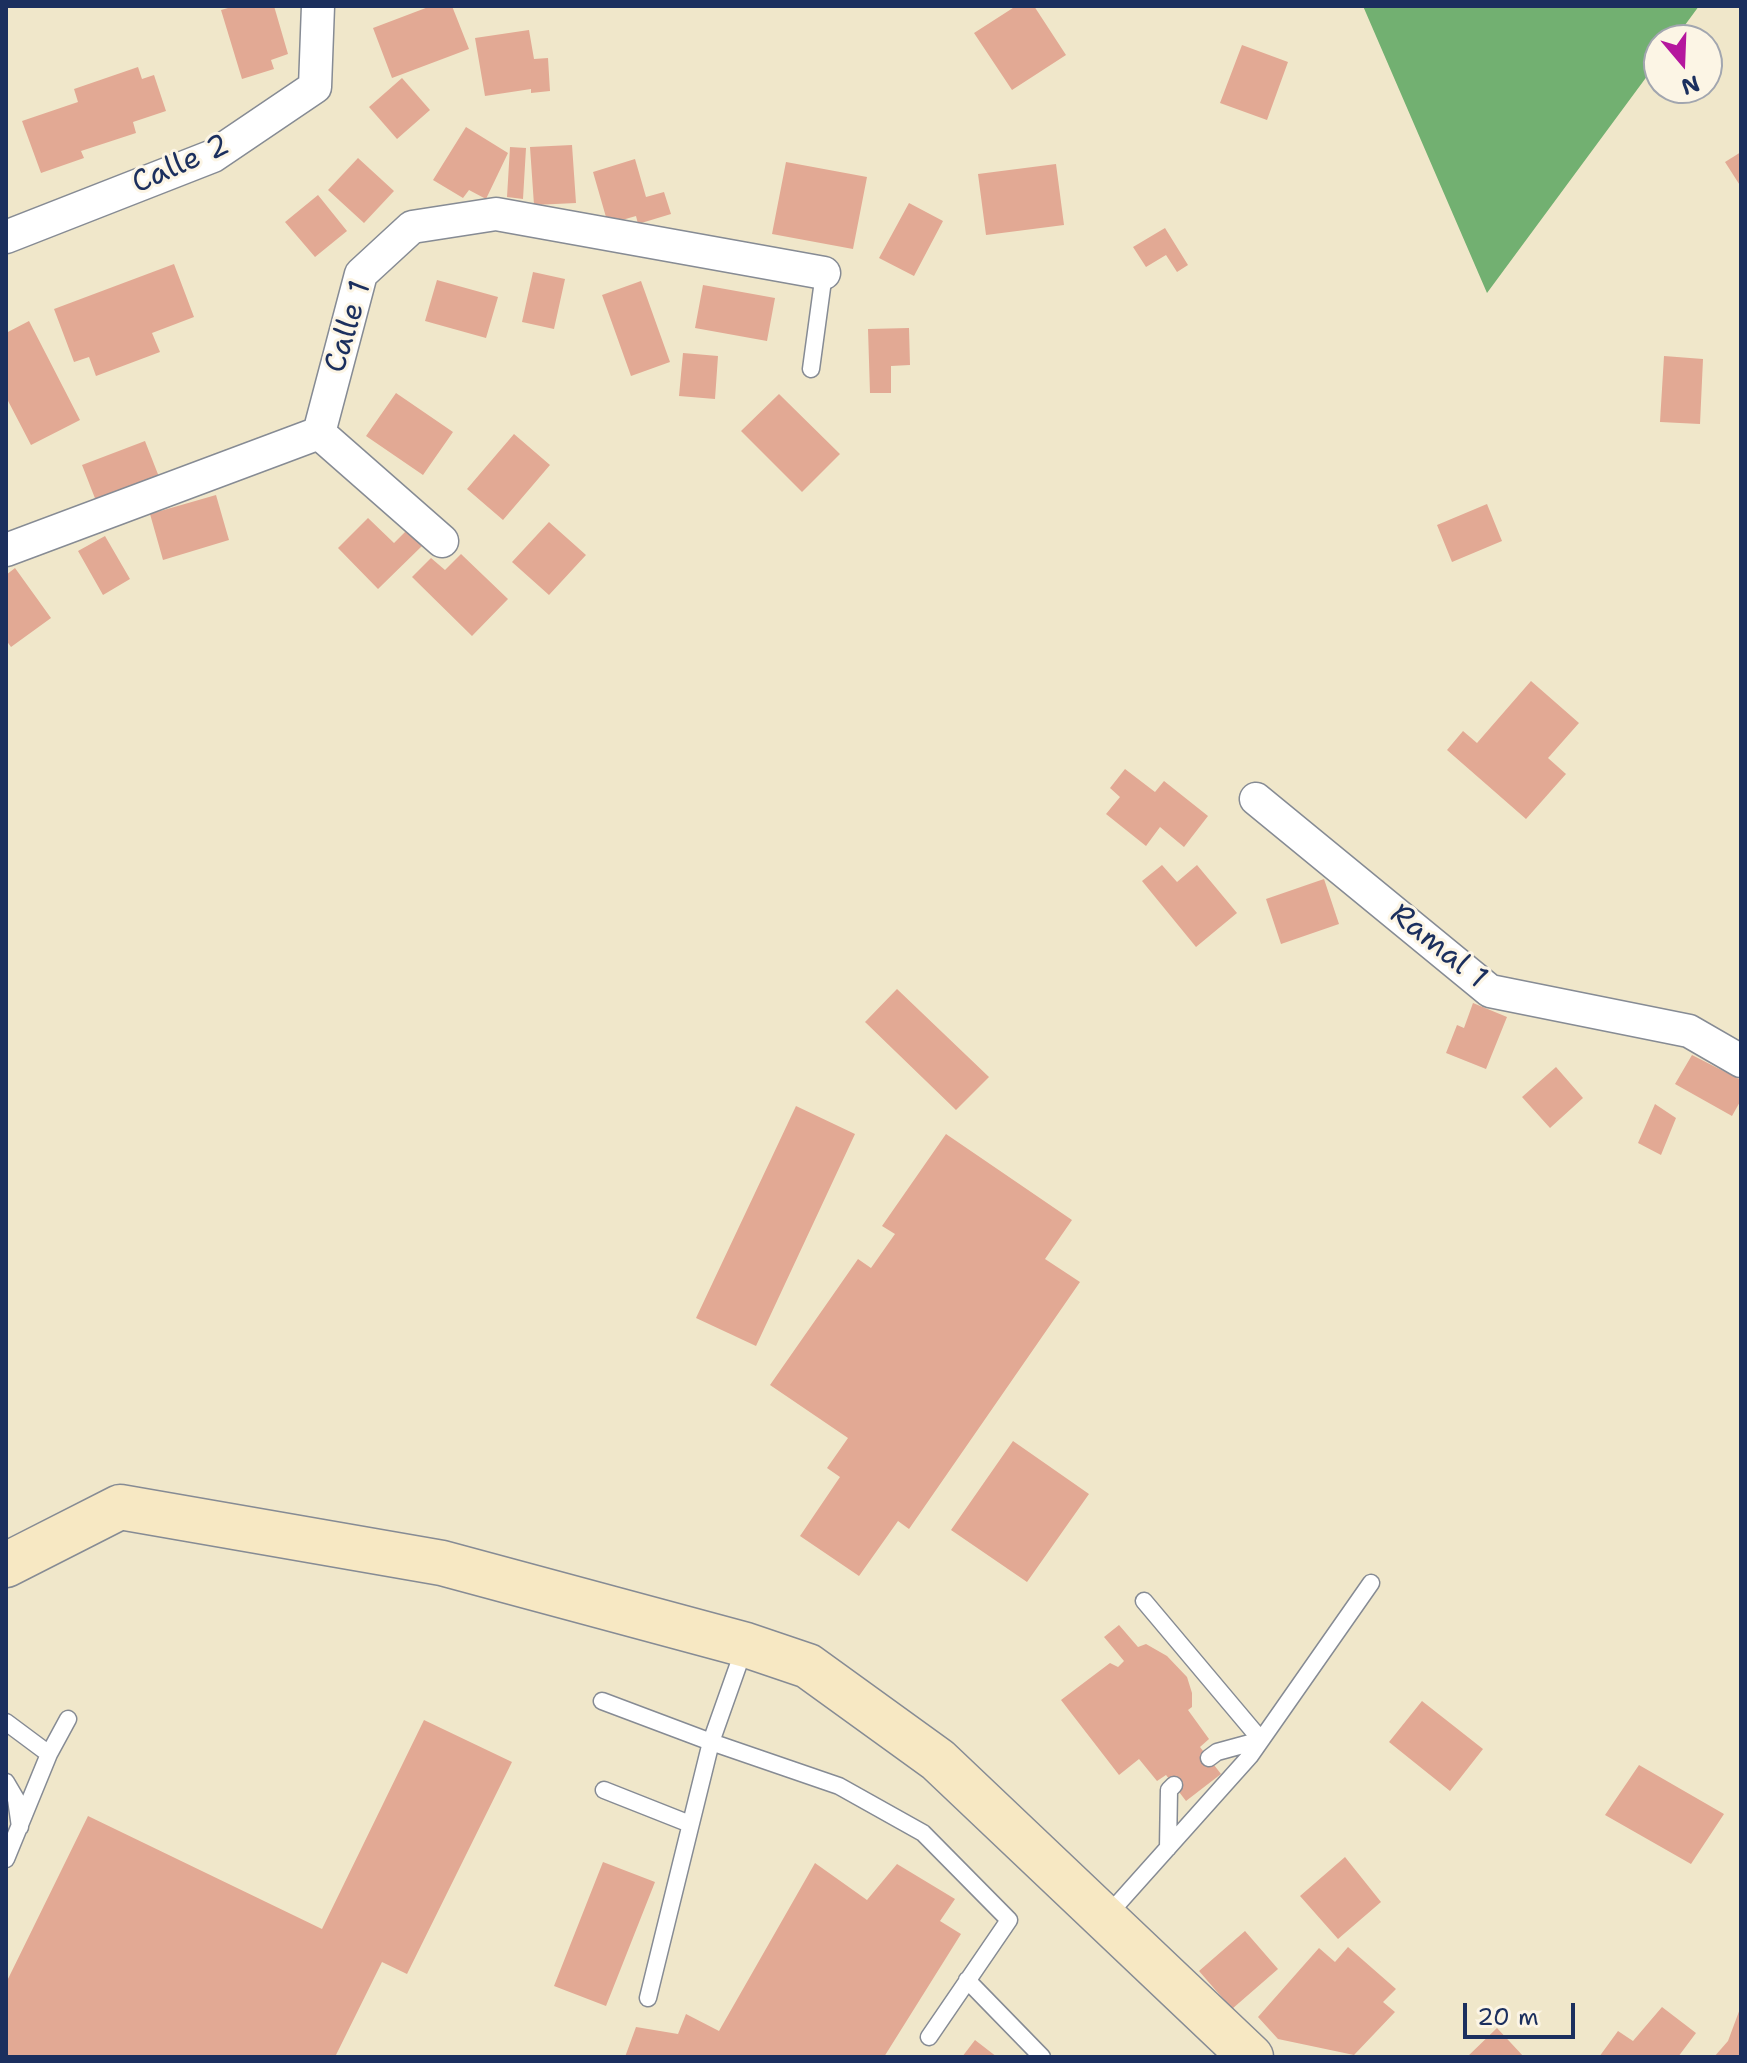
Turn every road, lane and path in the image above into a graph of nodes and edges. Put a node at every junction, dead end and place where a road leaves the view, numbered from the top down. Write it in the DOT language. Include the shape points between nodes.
graph roads {
  1 [pos="318,6"];
  2 [pos="6,237"];
  3 [pos="824,273"];
  4 [pos="811,369"];
  5 [pos="319,433"];
  6 [pos="442,541"];
  7 [pos="6,550"];
  8 [pos="1256,799"];
  9 [pos="1741,1061"];
  10 [pos="6,1565"];
  11 [pos="1371,1583"];
  12 [pos="1144,1601"];
  13 [pos="746,1645"];
  14 [pos="602,1701"];
  15 [pos="68,1719"];
  16 [pos="6,1722"];
  17 [pos="1261,1740"];
  18 [pos="711,1742"];
  19 [pos="49,1754"];
  20 [pos="1209,1758"];
  21 [pos="6,1782"];
  22 [pos="1174,1785"];
  23 [pos="604,1790"];
  24 [pos="690,1824"];
  25 [pos="20,1829"];
  26 [pos="1168,1848"];
  27 [pos="6,1859"];
  28 [pos="1105,1919"];
  29 [pos="967,1980"];
  30 [pos="648,1998"];
  31 [pos="929,2037"];
  32 [pos="1042,2057"];
  33 [pos="1251,2057"];
  1 -- 2 [label="street, Calle 2" via="315,87 213,156"];
  3 -- 4 [label="lane"];
  3 -- 5 [label="street, Calle 1" via="496,214 412,227 361,274"];
  5 -- 6 [label="street"];
  5 -- 7 [label="street"];
  8 -- 9 [label="street, Ramal 1" via="1490,991 1689,1031"];
  10 -- 13 [label="street" via="120,1507 442,1563"];
  11 -- 17 [label="lane"];
  12 -- 17 [label="lane"];
  13 -- 18 [label="lane"];
  13 -- 28 [label="street" via="808,1666 938,1760"];
  14 -- 18 [label="lane"];
  15 -- 19 [label="lane"];
  16 -- 19 [label="lane"];
  17 -- 20 [label="lane"];
  17 -- 26 [label="lane"];
  18 -- 24 [label="lane"];
  18 -- 29 [label="lane" via="839,1786 923,1833 1009,1920"];
  19 -- 25 [label="lane"];
  21 -- 25 [label="lane" via="16,1799"];
  22 -- 26 [label="lane" via="1169,1790"];
  23 -- 24 [label="lane"];
  24 -- 30 [label="lane"];
  25 -- 27 [label="lane"];
  26 -- 28 [label="lane"];
  28 -- 33 [label="street"];
  29 -- 31 [label="lane"];
  29 -- 32 [label="lane"];
}
